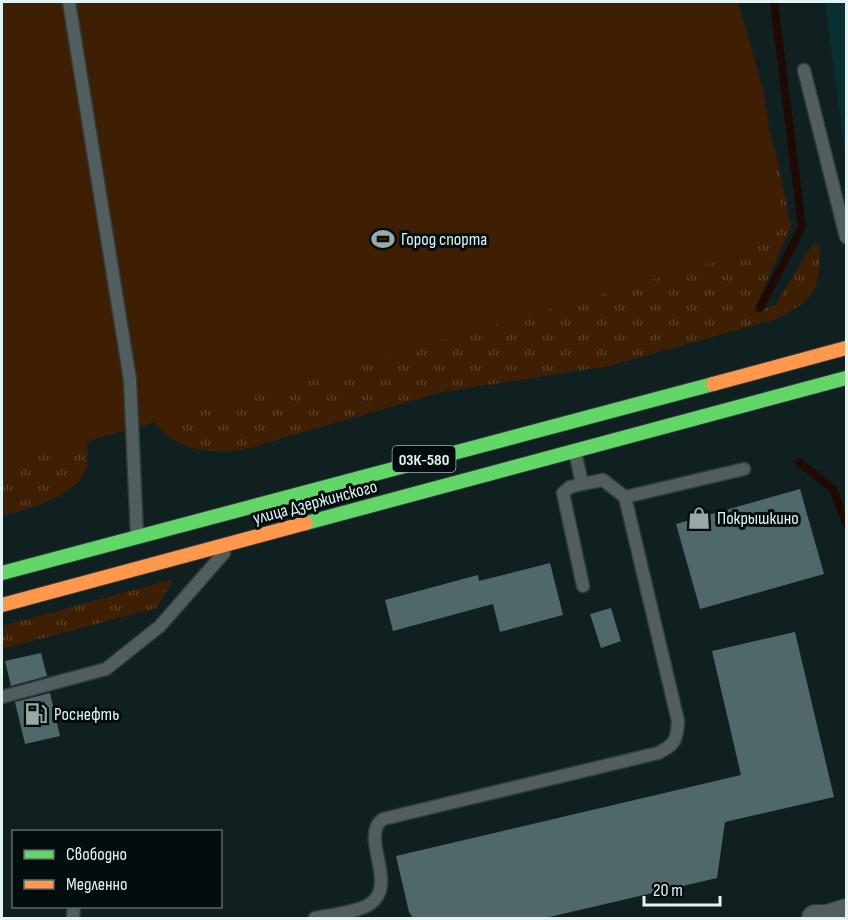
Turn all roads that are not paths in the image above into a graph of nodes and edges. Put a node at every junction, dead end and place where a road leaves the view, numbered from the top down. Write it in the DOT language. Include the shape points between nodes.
graph roads {
  1 [pos="69,2"];
  2 [pos="804,70"];
  3 [pos="846,237"];
  4 [pos="846,348"];
  5 [pos="846,378"];
  6 [pos="574,450"];
  7 [pos="744,469"];
  8 [pos="582,484"];
  9 [pos="625,497"];
  10 [pos="232,543"];
  11 [pos="138,552"];
  12 [pos="2,573"];
  13 [pos="583,586"];
  14 [pos="2,605"];
  15 [pos="2,697"];
  16 [pos="315,918"];
  1 -- 11 [label="lane" via="130,380"];
  2 -- 3 [label="lane"];
  4 -- 11 [label="main road, улица Дзержинского / 03К-580"];
  5 -- 6 [label="main road, улица Дзержинского / 03К-580"];
  6 -- 8 [label="lane"];
  6 -- 10 [label="main road, улица Дзержинского / 03К-580"];
  7 -- 9 [label="lane"];
  8 -- 9 [label="lane" via="603,480"];
  8 -- 13 [label="lane" via="563,493"];
  9 -- 16 [label="lane" via="678,721 677,736 670,747 383,819 376,827 381,877 373,902"];
  10 -- 11 [label="main road, улица Дзержинского / 03К-580"];
  10 -- 15 [label="lane" via="160,626 106,669"];
  11 -- 12 [label="main road, улица Дзержинского / 03К-580"];
  11 -- 14 [label="main road, улица Дзержинского / 03К-580"];
}
